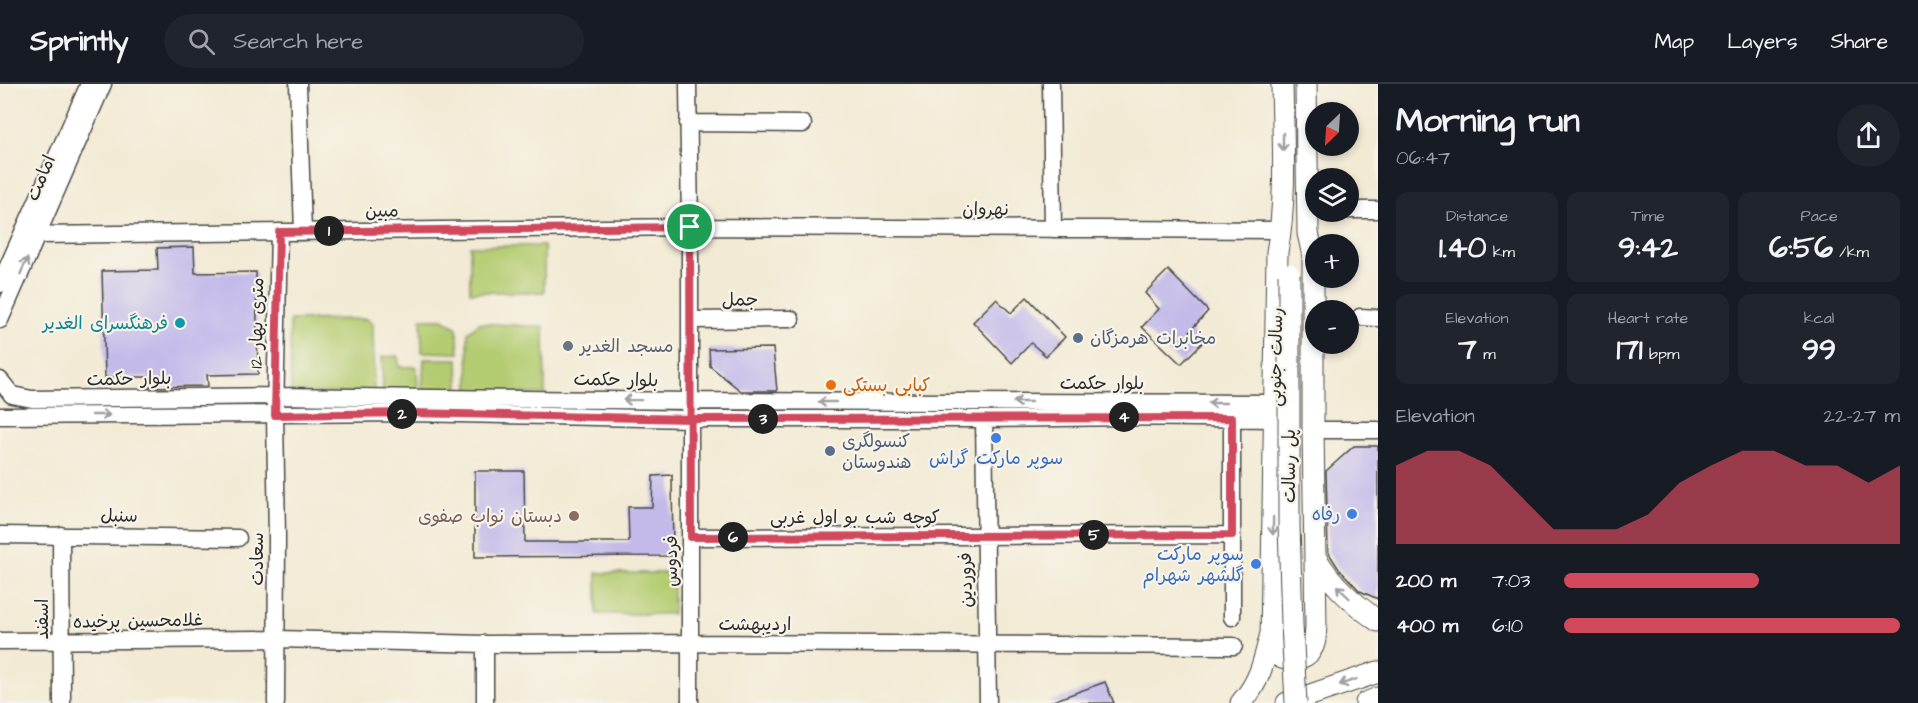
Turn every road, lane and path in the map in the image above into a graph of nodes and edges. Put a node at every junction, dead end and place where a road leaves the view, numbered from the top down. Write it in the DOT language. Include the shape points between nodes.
graph roads {
  1 [pos="89,84"];
  2 [pos="103,84"];
  3 [pos="298,84"];
  4 [pos="688,84"];
  5 [pos="1051,84"];
  6 [pos="1282,84"];
  7 [pos="1306,84"];
  8 [pos="688,123"];
  9 [pos="803,124"];
  10 [pos="1309,168"];
  11 [pos="1359,210"];
  12 [pos="1378,210"];
  13 [pos="1309,222"];
  14 [pos="690,227"];
  15 [pos="1053,229"];
  16 [pos="1281,230"];
  17 [pos="303,231"];
  18 [pos="279,232"];
  19 [pos="1308,233"];
  20 [pos="37,235"];
  21 [pos="1295,274"];
  22 [pos="0,284"];
  23 [pos="791,318"];
  24 [pos="1360,318"];
  25 [pos="1378,318"];
  26 [pos="0,320"];
  27 [pos="690,320"];
  28 [pos="0,380"];
  29 [pos="275,396"];
  30 [pos="690,401"];
  31 [pos="1275,411"];
  32 [pos="275,415"];
  33 [pos="0,416"];
  34 [pos="1232,418"];
  35 [pos="691,419"];
  36 [pos="984,419"];
  37 [pos="1313,430"];
  38 [pos="1378,430"];
  39 [pos="0,535"];
  40 [pos="61,535"];
  41 [pos="985,535"];
  42 [pos="1232,535"];
  43 [pos="691,537"];
  44 [pos="238,538"];
  45 [pos="1315,556"];
  46 [pos="1232,616"];
  47 [pos="1378,621"];
  48 [pos="1272,630"];
  49 [pos="277,639"];
  50 [pos="0,641"];
  51 [pos="61,641"];
  52 [pos="690,643"];
  53 [pos="485,644"];
  54 [pos="988,645"];
  55 [pos="1234,646"];
  56 [pos="1378,672"];
  57 [pos="1378,698"];
  58 [pos="62,703"];
  59 [pos="276,703"];
  60 [pos="485,703"];
  61 [pos="690,703"];
  62 [pos="988,703"];
  63 [pos="1241,703"];
  64 [pos="1287,703"];
  65 [pos="1296,703"];
  66 [pos="1309,703"];
  67 [pos="1366,703"];
  1 -- 22 [label="street, امامت"];
  2 -- 20 [label="street, امامت"];
  3 -- 17 [label="street"];
  4 -- 8 [label="street, فردوس"];
  5 -- 15 [label="street"];
  6 -- 16 [label="main road, رسالت جنوبی, one-way"];
  7 -- 10 [label="main road, رسالت جنوبی"];
  8 -- 9 [label="street"];
  8 -- 14 [label="street, فردوس"];
  11 -- 12 [label="street"];
  13 -- 19 [label="main road, رسالت جنوبی"];
  14 -- 15 [label="street, نهروان"];
  14 -- 17 [label="street, مبین"];
  14 -- 27 [label="street, فردوس"];
  15 -- 16 [label="street, نهروان"];
  16 -- 21 [label="main road, پل رسالت"];
  16 -- 31 [label="main road, رسالت جنوبی" via="1277,252"];
  17 -- 18 [label="street, مبین"];
  18 -- 20 [label="street, مبین"];
  18 -- 29 [label="street, 12 متری بهار"];
  19 -- 21 [label="main road, پل رسالت"];
  19 -- 37 [label="main road, رسالت جنوبی" via="1313,256"];
  26 -- 20 [label="street, امامت, one-way"];
  21 -- 65 [label="main road, پل رسالت, bridge" via="1289,525"];
  21 -- 66 [label="main road, پل رسالت"];
  23 -- 27 [label="street, جمل"];
  24 -- 25 [label="street"];
  27 -- 30 [label="street, فردوس"];
  28 -- 29 [label="street, بلوار حکمت" via="12,395 32,399"];
  30 -- 29 [label="street, بلوار حکمت, one-way"];
  29 -- 32 [label="street, 12 متری بهار"];
  31 -- 30 [label="street, بلوار حکمت, one-way"];
  30 -- 35 [label="street, فردوس"];
  31 -- 34 [label="street, بلوار حکمت"];
  31 -- 48 [label="main road, رسالت جنوبی, one-way"];
  33 -- 32 [label="street, بلوار حکمت, one-way"];
  32 -- 35 [label="street, بلوار حکمت" via="411,413"];
  32 -- 49 [label="street, سعادت"];
  34 -- 36 [label="street, بلوار حکمت"];
  34 -- 42 [label="street"];
  35 -- 36 [label="street, بلوار حکمت"];
  35 -- 43 [label="street, فردوس"];
  36 -- 41 [label="street, فروردین"];
  37 -- 38 [label="street"];
  37 -- 45 [label="main road, رسالت جنوبی"];
  39 -- 40 [label="street, سنبل"];
  40 -- 44 [label="street, سنبل"];
  40 -- 51 [label="street, اسفند"];
  41 -- 42 [label="street, کوچه شب بو اول غربی"];
  41 -- 43 [label="street, کوچه شب بو اول غربی"];
  41 -- 54 [label="street, فروردین"];
  42 -- 46 [label="street"];
  43 -- 52 [label="street, فردوس"];
  47 -- 45 [label="main road, one-way" via="1343,594"];
  45 -- 48 [label="main road, رسالت جنوبی" via="1316,627 1310,652 1294,660 1284,659 1273,650"];
  48 -- 63 [label="main road" via="1261,673"];
  49 -- 51 [label="street, غلامحسین پرخیده"];
  49 -- 53 [label="street, اردیبهشت"];
  49 -- 59 [label="street, سعادت"];
  50 -- 51 [label="street, غلامحسین پرخیده"];
  51 -- 58 [label="street, اسفند"];
  52 -- 53 [label="street, اردیبهشت"];
  52 -- 54 [label="street, اردیبهشت"];
  52 -- 61 [label="street, فردوس"];
  53 -- 60 [label="street"];
  54 -- 55 [label="street, اردیبهشت"];
  54 -- 62 [label="street, فروردین"];
  56 -- 64 [label="main road, one-way"];
  57 -- 67 [label="main road"];
}
